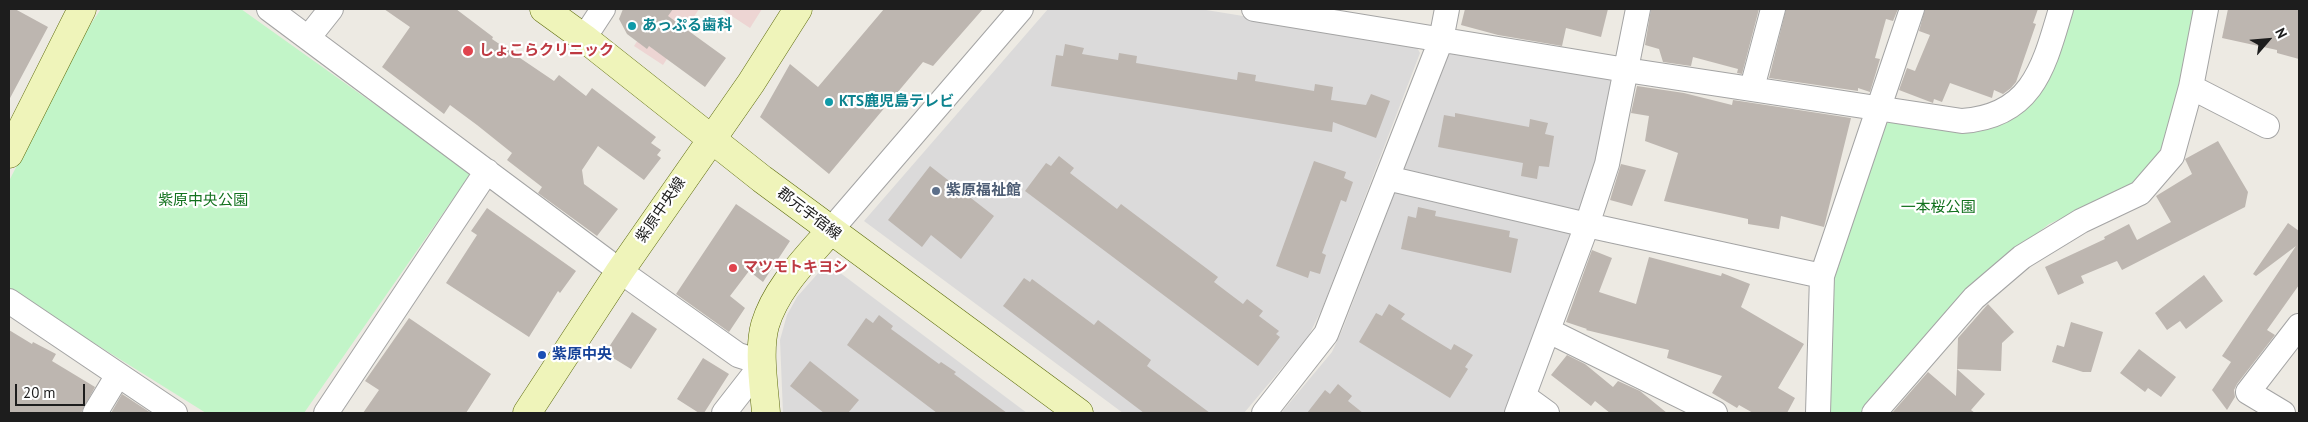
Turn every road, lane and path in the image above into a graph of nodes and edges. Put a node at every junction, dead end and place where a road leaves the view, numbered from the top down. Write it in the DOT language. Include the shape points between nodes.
graph roads {
  1 [pos="82,9"];
  2 [pos="269,9"];
  3 [pos="331,9"];
  4 [pos="544,9"];
  5 [pos="603,9"];
  6 [pos="798,9"];
  7 [pos="1022,9"];
  8 [pos="1254,9"];
  9 [pos="1447,9"];
  10 [pos="1638,9"];
  11 [pos="1773,9"];
  12 [pos="1912,9"];
  13 [pos="2061,9"];
  14 [pos="2206,9"];
  15 [pos="308,38"];
  16 [pos="584,38"];
  17 [pos="1441,40"];
  18 [pos="1626,70"];
  19 [pos="2192,87"];
  20 [pos="1752,88"];
  21 [pos="1880,109"];
  22 [pos="2268,126"];
  23 [pos="711,139"];
  24 [pos="9,154"];
  25 [pos="487,171"];
  26 [pos="1387,178"];
  27 [pos="1587,225"];
  28 [pos="830,231"];
  29 [pos="620,271"];
  30 [pos="1822,276"];
  31 [pos="9,301"];
  32 [pos="2299,326"];
  33 [pos="1549,331"];
  34 [pos="763,363"];
  35 [pos="118,375"];
  36 [pos="1521,405"];
  37 [pos="95,413"];
  38 [pos="175,413"];
  39 [pos="326,413"];
  40 [pos="527,413"];
  41 [pos="724,413"];
  42 [pos="766,413"];
  43 [pos="1080,413"];
  44 [pos="1264,413"];
  45 [pos="1547,413"];
  46 [pos="1715,413"];
  47 [pos="1818,413"];
  48 [pos="1874,413"];
  49 [pos="2283,413"];
  1 -- 24 [label="street"];
  2 -- 15 [label="street"];
  3 -- 15 [label="street"];
  4 -- 16 [label="street, 郡元宇宿線"];
  5 -- 16 [label="street"];
  6 -- 23 [label="street, 紫原中央線"];
  7 -- 28 [label="street"];
  8 -- 17 [label="street"];
  9 -- 17 [label="street"];
  10 -- 18 [label="street"];
  11 -- 20 [label="street"];
  12 -- 21 [label="street"];
  13 -- 21 [label="street" via="2040,72 2024,96 2009,108 1984,120 1962,121"];
  14 -- 19 [label="street"];
  15 -- 25 [label="street"];
  16 -- 23 [label="street, 郡元宇宿線"];
  17 -- 18 [label="street"];
  17 -- 26 [label="street"];
  18 -- 20 [label="street"];
  18 -- 27 [label="street" via="1607,164"];
  19 -- 22 [label="street"];
  19 -- 48 [label="street" via="2172,156 2140,193 2081,221 2022,257 1974,298"];
  20 -- 21 [label="street"];
  21 -- 30 [label="street"];
  23 -- 28 [label="street, 郡元宇宿線"];
  23 -- 29 [label="street, 紫原中央線"];
  25 -- 29 [label="street"];
  25 -- 39 [label="street"];
  26 -- 27 [label="street"];
  26 -- 44 [label="street" via="1326,334"];
  27 -- 30 [label="street"];
  27 -- 33 [label="street"];
  28 -- 34 [label="street" via="782,289 765,326"];
  28 -- 43 [label="street, 郡元宇宿線"];
  29 -- 34 [label="street" via="738,355"];
  29 -- 40 [label="street, 紫原中央線"];
  30 -- 47 [label="street"];
  31 -- 35 [label="street"];
  32 -- 49 [label="street" via="2248,392"];
  33 -- 36 [label="street"];
  33 -- 46 [label="street"];
  34 -- 41 [label="street"];
  34 -- 42 [label="street"];
  35 -- 37 [label="street"];
  35 -- 38 [label="street"];
  36 -- 45 [label="street"];
}
